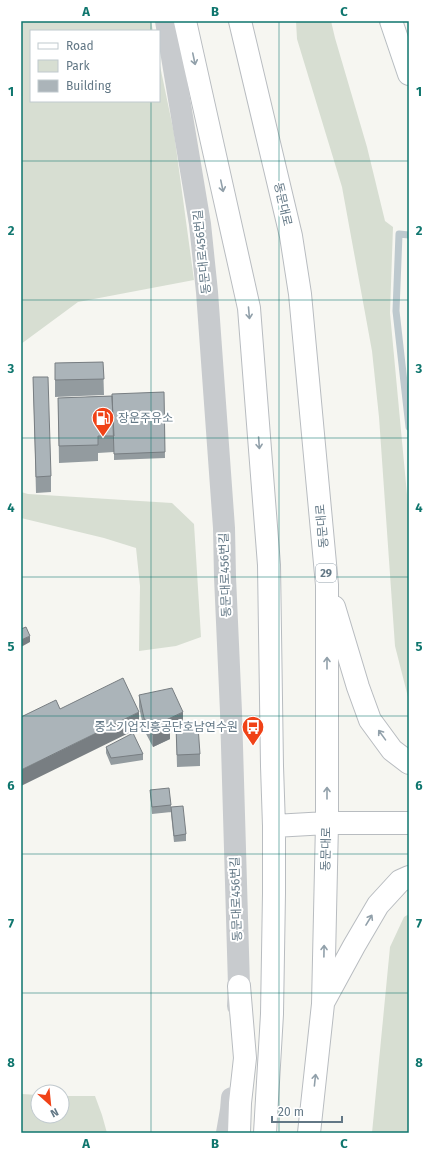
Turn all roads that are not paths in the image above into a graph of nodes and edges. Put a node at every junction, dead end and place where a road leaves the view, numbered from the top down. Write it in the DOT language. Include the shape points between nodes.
graph roads {
  1 [pos="166,21"];
  2 [pos="185,21"];
  3 [pos="240,21"];
  4 [pos="391,21"];
  5 [pos="409,74"];
  6 [pos="327,585"];
  7 [pos="409,763"];
  8 [pos="409,822"];
  9 [pos="327,823"];
  10 [pos="274,826"];
  11 [pos="409,877"];
  12 [pos="239,986"];
  13 [pos="323,1004"];
  14 [pos="227,1133"];
  15 [pos="239,1133"];
  16 [pos="265,1133"];
  17 [pos="310,1133"];
  1 -- 12 [label="street, 동문대로456번길" via="200,224 207,292 224,528"];
  2 -- 10 [label="main road, one-way" via="249,308 269,566"];
  3 -- 6 [label="main road, 동문대로 / 29" via="291,236 300,294"];
  4 -- 5 [label="main road"];
  7 -- 6 [label="main road, one-way" via="392,750 370,720"];
  9 -- 6 [label="main road, 동문대로 / 29, one-way"];
  8 -- 9 [label="main road"];
  9 -- 10 [label="main road"];
  13 -- 9 [label="main road, 동문대로 / 29, one-way"];
  10 -- 16 [label="main road" via="272,1014"];
  13 -- 11 [label="main road, one-way" via="378,905 400,881"];
  12 -- 14 [label="street, 동문대로456번길" via="231,1110"];
  12 -- 15 [label="main road" via="245,1058"];
  17 -- 13 [label="main road, 동문대로 / 29, one-way"];
}
